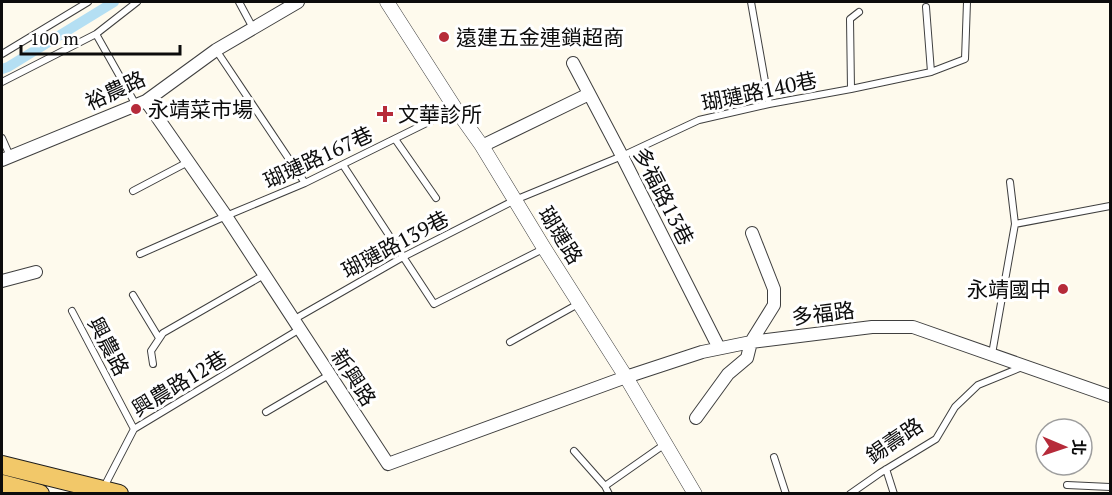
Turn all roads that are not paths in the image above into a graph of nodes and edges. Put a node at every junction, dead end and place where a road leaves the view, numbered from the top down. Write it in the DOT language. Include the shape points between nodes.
graph roads {
  1 [pos="88,2"];
  2 [pos="137,2"];
  3 [pos="239,2"];
  4 [pos="298,2"];
  5 [pos="387,2"];
  6 [pos="751,2"];
  7 [pos="967,2"];
  8 [pos="76,5"];
  9 [pos="926,7"];
  10 [pos="859,12"];
  11 [pos="253,28"];
  12 [pos="96,34"];
  13 [pos="216,50"];
  14 [pos="2,54"];
  15 [pos="573,63"];
  16 [pos="931,72"];
  17 [pos="2,82"];
  18 [pos="851,89"];
  19 [pos="589,94"];
  20 [pos="141,103"];
  21 [pos="769,104"];
  22 [pos="455,108"];
  23 [pos="2,138"];
  24 [pos="395,139"];
  25 [pos="482,146"];
  26 [pos="622,156"];
  27 [pos="6,158"];
  28 [pos="188,162"];
  29 [pos="343,165"];
  30 [pos="1010,182"];
  31 [pos="305,183"];
  32 [pos="134,191"];
  33 [pos="436,198"];
  34 [pos="515,200"];
  35 [pos="1110,206"];
  36 [pos="226,216"];
  37 [pos="1015,224"];
  38 [pos="752,233"];
  39 [pos="544,248"];
  40 [pos="140,254"];
  41 [pos="403,257"];
  42 [pos="36,272"];
  43 [pos="264,274"];
  44 [pos="2,281"];
  45 [pos="133,295"];
  46 [pos="579,304"];
  47 [pos="72,311"];
  48 [pos="296,325"];
  49 [pos="159,339"];
  50 [pos="510,342"];
  51 [pos="751,342"];
  52 [pos="719,348"];
  53 [pos="992,355"];
  54 [pos="153,364"];
  55 [pos="1024,365"];
  56 [pos="329,375"];
  57 [pos="626,377"];
  58 [pos="1110,396"];
  59 [pos="266,412"];
  60 [pos="696,418"];
  61 [pos="134,429"];
  62 [pos="665,444"];
  63 [pos="574,451"];
  64 [pos="774,457"];
  65 [pos="2,465"];
  66 [pos="886,469"];
  67 [pos="2,484"];
  68 [pos="1067,485"];
  69 [pos="605,486"];
  70 [pos="1110,487"];
  71 [pos="111,492"];
  72 [pos="40,494"];
  73 [pos="609,494"];
  74 [pos="695,494"];
  75 [pos="786,494"];
  76 [pos="850,494"];
  77 [pos="894,494"];
  1 -- 8 [label="lane"];
  2 -- 12 [label="lane"];
  3 -- 11 [label="lane"];
  4 -- 11 [label="street, 裕農路"];
  5 -- 22 [label="street, 瑚璉路"];
  6 -- 21 [label="lane"];
  7 -- 16 [label="lane, 瑚璉路140巷" via="966,59"];
  8 -- 14 [label="lane"];
  9 -- 16 [label="lane"];
  10 -- 18 [label="lane" via="850,19"];
  11 -- 13 [label="street, 裕農路"];
  12 -- 17 [label="lane"];
  12 -- 20 [label="lane, 新興路"];
  13 -- 20 [label="street, 裕農路"];
  13 -- 31 [label="lane"];
  15 -- 19 [label="street, 多福路13巷"];
  16 -- 18 [label="lane, 瑚璉路140巷"];
  18 -- 21 [label="lane, 瑚璉路140巷"];
  19 -- 25 [label="street"];
  19 -- 26 [label="street, 多福路13巷"];
  20 -- 27 [label="street, 裕農路"];
  20 -- 28 [label="street, 新興路"];
  21 -- 26 [label="lane, 瑚璉路140巷" via="699,120"];
  22 -- 24 [label="lane, 瑚璉路167巷"];
  22 -- 25 [label="street, 瑚璉路"];
  23 -- 27 [label="lane"];
  24 -- 29 [label="lane, 瑚璉路167巷"];
  24 -- 33 [label="lane"];
  25 -- 34 [label="street, 瑚璉路"];
  26 -- 34 [label="lane, 瑚璉路140巷"];
  26 -- 52 [label="street, 多福路13巷"];
  28 -- 32 [label="lane"];
  28 -- 36 [label="street, 新興路"];
  29 -- 31 [label="lane, 瑚璉路167巷"];
  29 -- 41 [label="lane"];
  30 -- 37 [label="lane"];
  31 -- 36 [label="lane, 瑚璉路167巷"];
  34 -- 39 [label="street, 瑚璉路"];
  34 -- 41 [label="lane, 瑚璉路139巷"];
  35 -- 37 [label="lane"];
  36 -- 40 [label="lane, 瑚璉路167巷"];
  36 -- 43 [label="street, 新興路"];
  37 -- 53 [label="lane"];
  38 -- 51 [label="street" via="774,290 774,305"];
  39 -- 41 [label="lane" via="434,304"];
  39 -- 46 [label="street, 瑚璉路"];
  41 -- 48 [label="lane, 瑚璉路139巷"];
  42 -- 44 [label="street"];
  43 -- 48 [label="street, 新興路"];
  43 -- 49 [label="lane"];
  45 -- 49 [label="lane"];
  46 -- 50 [label="lane"];
  46 -- 57 [label="street, 瑚璉路"];
  47 -- 61 [label="lane, 興農路"];
  48 -- 56 [label="street, 新興路"];
  48 -- 61 [label="lane, 興農路12巷"];
  49 -- 54 [label="lane" via="151,351"];
  51 -- 52 [label="street, 多福路"];
  51 -- 53 [label="street, 多福路" via="872,327 913,327"];
  51 -- 60 [label="street" via="747,358 728,374"];
  52 -- 57 [label="street, 多福路"];
  53 -- 55 [label="street, 多福路"];
  55 -- 58 [label="street"];
  55 -- 66 [label="lane, 錫壽路" via="978,385 956,406 936,439"];
  56 -- 57 [label="street, 新興路" via="388,465"];
  56 -- 59 [label="lane"];
  57 -- 62 [label="street, 瑚璉路"];
  61 -- 71 [label="lane, 興農路12巷"];
  62 -- 69 [label="lane"];
  62 -- 74 [label="street, 瑚璉路"];
  63 -- 69 [label="lane"];
  64 -- 75 [label="lane"];
  65 -- 71 [label="main road"];
  66 -- 76 [label="lane, 錫壽路"];
  66 -- 77 [label="lane"];
  67 -- 72 [label="main road"];
  68 -- 70 [label="lane"];
  69 -- 73 [label="lane"];
}
